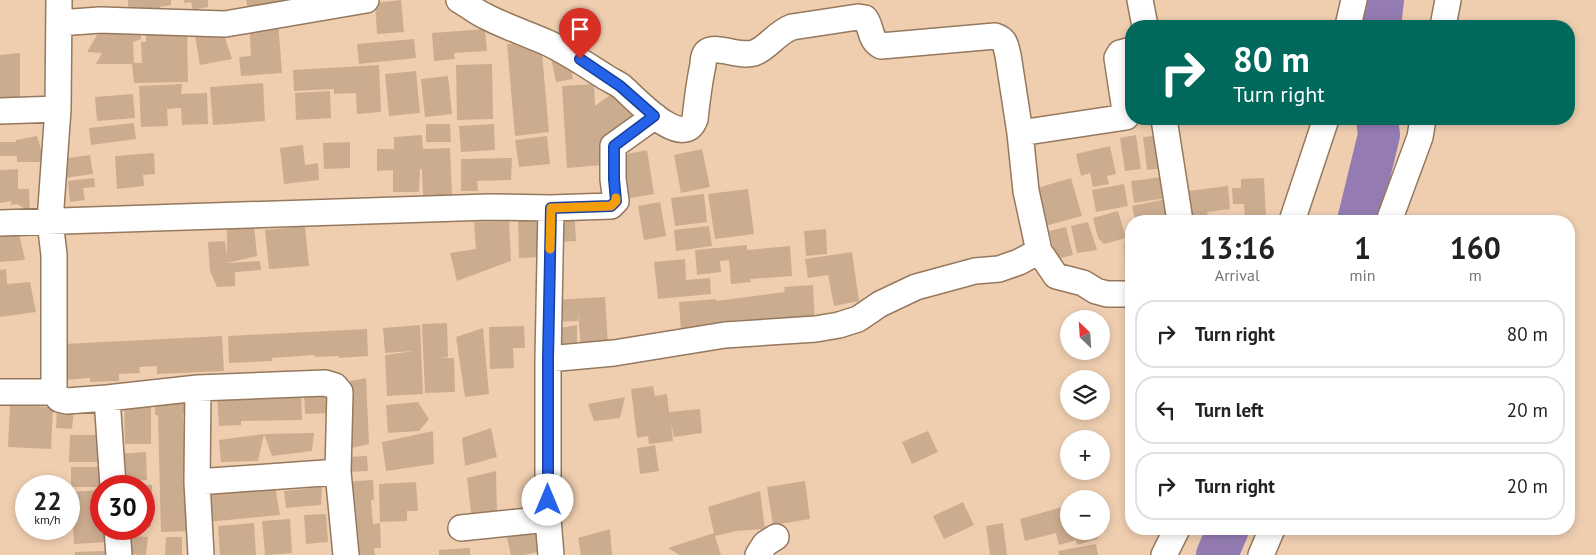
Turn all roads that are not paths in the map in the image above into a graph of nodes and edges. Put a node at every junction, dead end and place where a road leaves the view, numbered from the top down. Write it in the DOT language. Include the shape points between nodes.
graph roads {
  1 [pos="364,0"];
  2 [pos="460,0"];
  3 [pos="1140,0"];
  4 [pos="1354,0"];
  5 [pos="1448,0"];
  6 [pos="59,12"];
  7 [pos="1144,20"];
  8 [pos="1349,20"];
  9 [pos="1444,20"];
  10 [pos="1125,51"];
  11 [pos="58,109"];
  12 [pos="1125,110"];
  13 [pos="0,111"];
  14 [pos="654,116"];
  15 [pos="1125,117"];
  16 [pos="1165,125"];
  17 [pos="1324,125"];
  18 [pos="1422,125"];
  19 [pos="1020,133"];
  20 [pos="551,208"];
  21 [pos="1179,215"];
  22 [pos="1294,215"];
  23 [pos="1391,215"];
  24 [pos="50,221"];
  25 [pos="0,223"];
  26 [pos="1039,251"];
  27 [pos="1125,294"];
  28 [pos="548,359"];
  29 [pos="198,388"];
  30 [pos="0,392"];
  31 [pos="54,392"];
  32 [pos="107,398"];
  33 [pos="338,472"];
  34 [pos="112,475"];
  35 [pos="197,482"];
  36 [pos="548,519"];
  37 [pos="461,528"];
  38 [pos="1174,535"];
  39 [pos="1269,535"];
  40 [pos="776,537"];
  41 [pos="118,540"];
  42 [pos="119,555"];
  43 [pos="201,555"];
  44 [pos="346,555"];
  45 [pos="550,555"];
  46 [pos="758,555"];
  47 [pos="1164,555"];
  48 [pos="1261,555"];
  1 -- 6 [label="street" via="225,24 100,20"];
  2 -- 14 [label="street" via="485,16 580,59 620,86"];
  3 -- 7 [label="street"];
  4 -- 8 [label="street"];
  5 -- 9 [label="street"];
  6 -- 11 [label="street"];
  10 -- 12 [label="street" via="1120,52 1117,58"];
  11 -- 13 [label="street"];
  11 -- 24 [label="street"];
  14 -- 19 [label="street" via="682,131 692,125 705,54 710,50 752,54 792,27 862,17 868,21 874,41 881,46 1002,38"];
  14 -- 20 [label="street" via="614,146 616,201 611,206"];
  15 -- 19 [label="street"];
  16 -- 21 [label="street"];
  17 -- 22 [label="street"];
  18 -- 23 [label="street"];
  19 -- 26 [label="street" via="1026,191"];
  20 -- 24 [label="street" via="489,207"];
  20 -- 28 [label="street"];
  24 -- 25 [label="street"];
  24 -- 31 [label="street" via="54,255"];
  26 -- 27 [label="street" via="1056,276 1107,294"];
  26 -- 28 [label="street" via="1000,269 975,271 916,287 880,304 858,319 839,325"];
  28 -- 36 [label="street"];
  29 -- 32 [label="street"];
  29 -- 33 [label="street" via="325,383 335,386 340,392"];
  29 -- 35 [label="street"];
  30 -- 31 [label="street"];
  31 -- 32 [label="street" via="59,399 67,401"];
  32 -- 34 [label="street"];
  33 -- 35 [label="street"];
  33 -- 44 [label="street"];
  35 -- 43 [label="street"];
  36 -- 37 [label="street"];
  36 -- 45 [label="street"];
  38 -- 47 [label="street"];
  39 -- 48 [label="street"];
  40 -- 46 [label="street" via="765,544"];
  41 -- 42 [label="street"];
}
